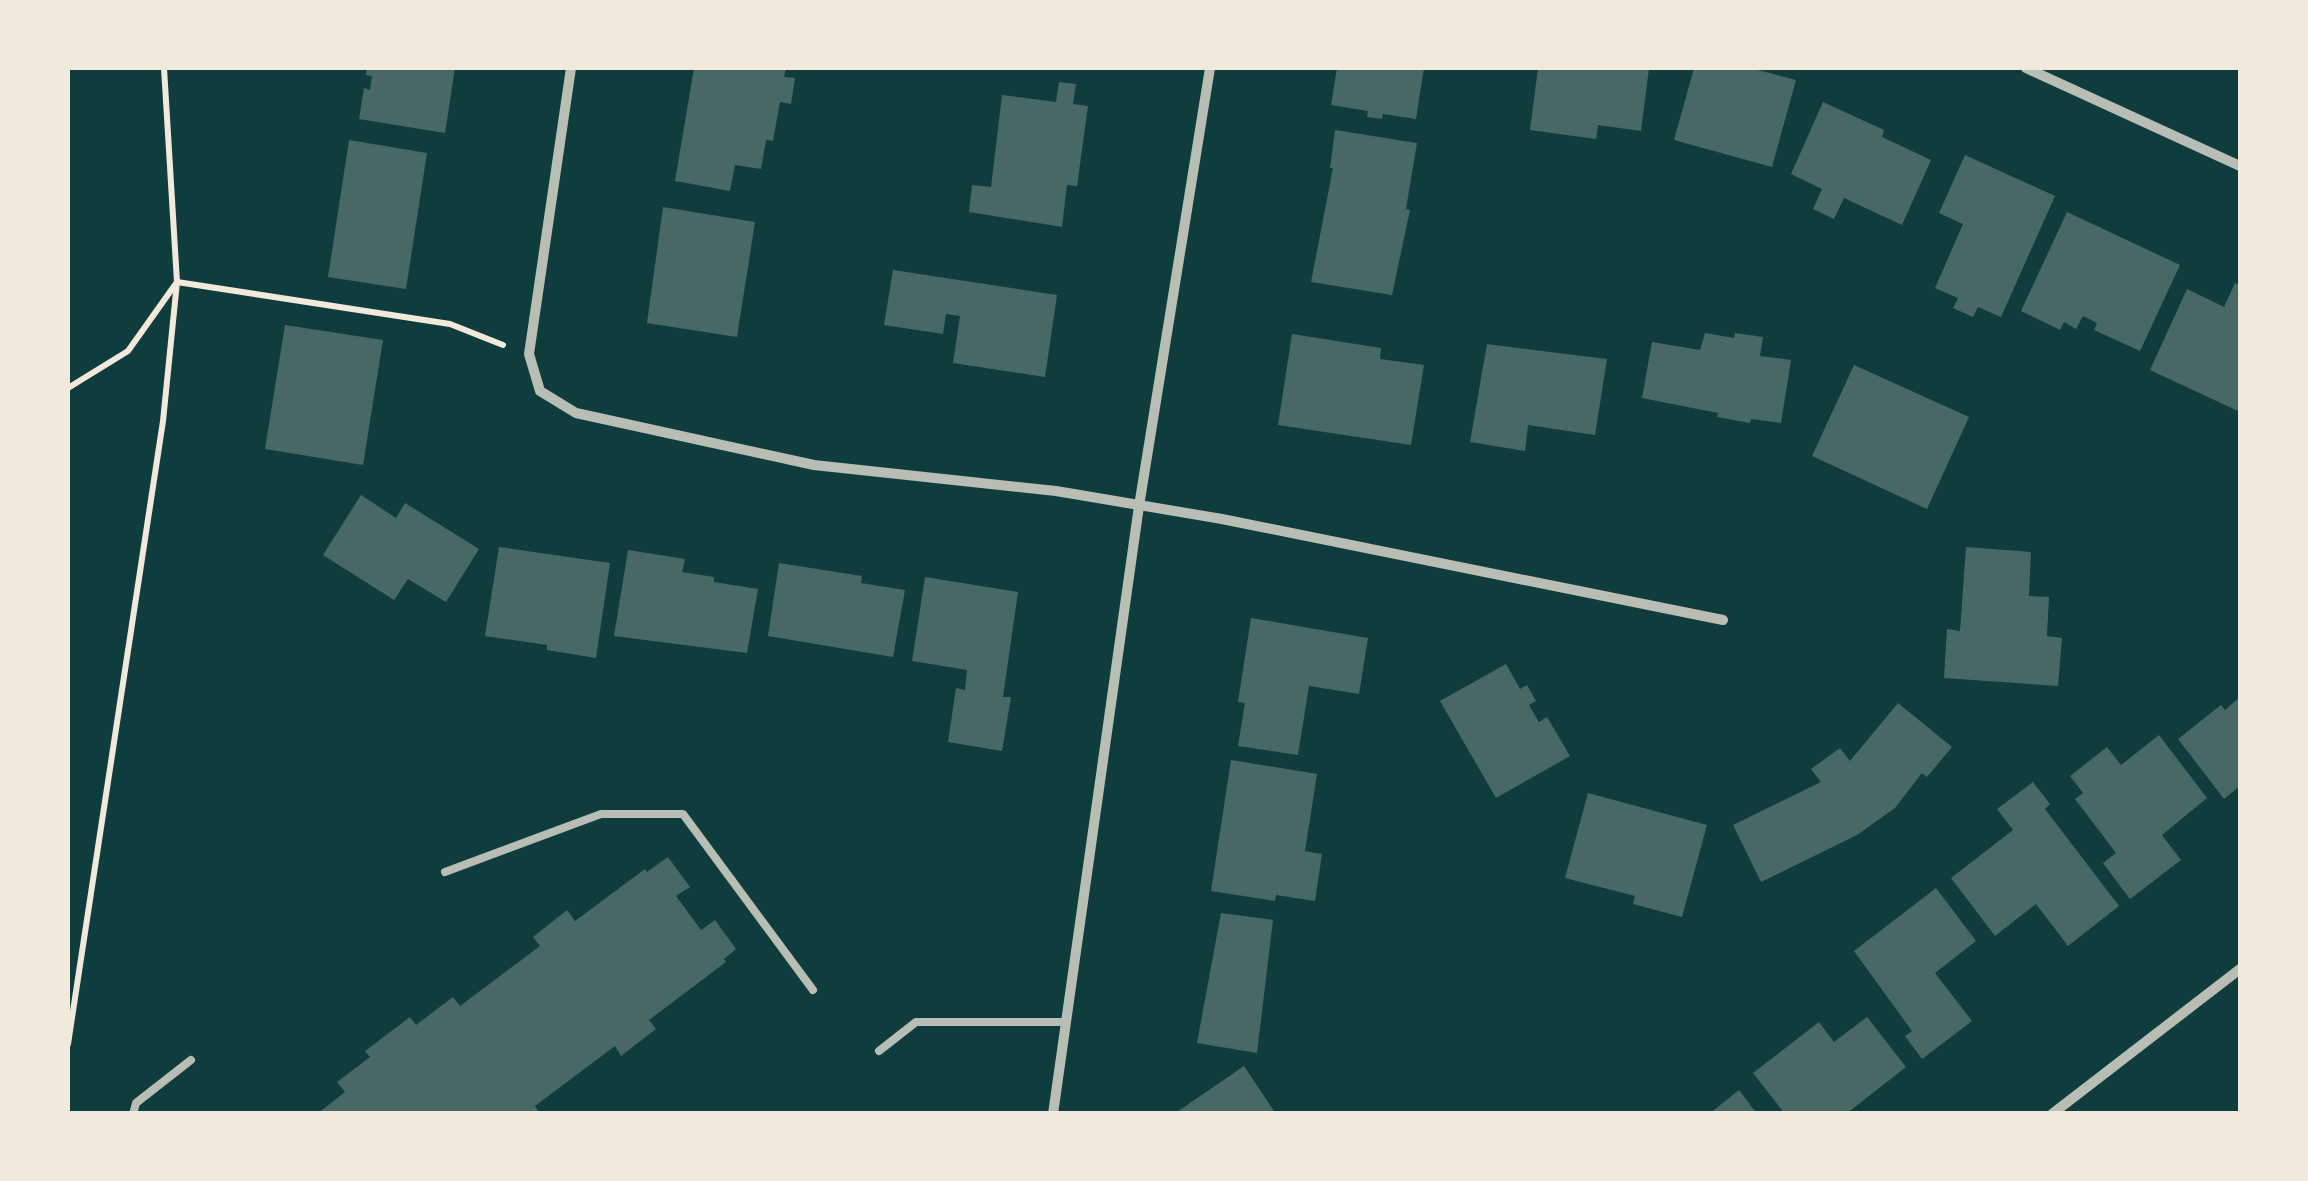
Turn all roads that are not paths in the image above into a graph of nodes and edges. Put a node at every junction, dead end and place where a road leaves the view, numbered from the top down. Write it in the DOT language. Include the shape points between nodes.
graph roads {
  1 [pos="571,68"];
  2 [pos="1210,68"];
  3 [pos="2026,68"];
  4 [pos="2240,166"];
  5 [pos="1139,506"];
  6 [pos="1724,620"];
  7 [pos="444,872"];
  8 [pos="2240,969"];
  9 [pos="813,990"];
  10 [pos="1064,1022"];
  11 [pos="879,1051"];
  12 [pos="191,1060"];
  13 [pos="133,1114"];
  14 [pos="1052,1114"];
  15 [pos="2052,1114"];
  1 -- 5 [label="street" via="529,354 540,391 576,413 814,466"];
  2 -- 5 [label="street"];
  3 -- 4 [label="street"];
  5 -- 6 [label="street"];
  5 -- 10 [label="street"];
  7 -- 9 [label="lane" via="601,814 683,814"];
  8 -- 15 [label="street"];
  10 -- 11 [label="lane" via="916,1022"];
  10 -- 14 [label="street"];
  12 -- 13 [label="lane" via="136,1103"];
}
